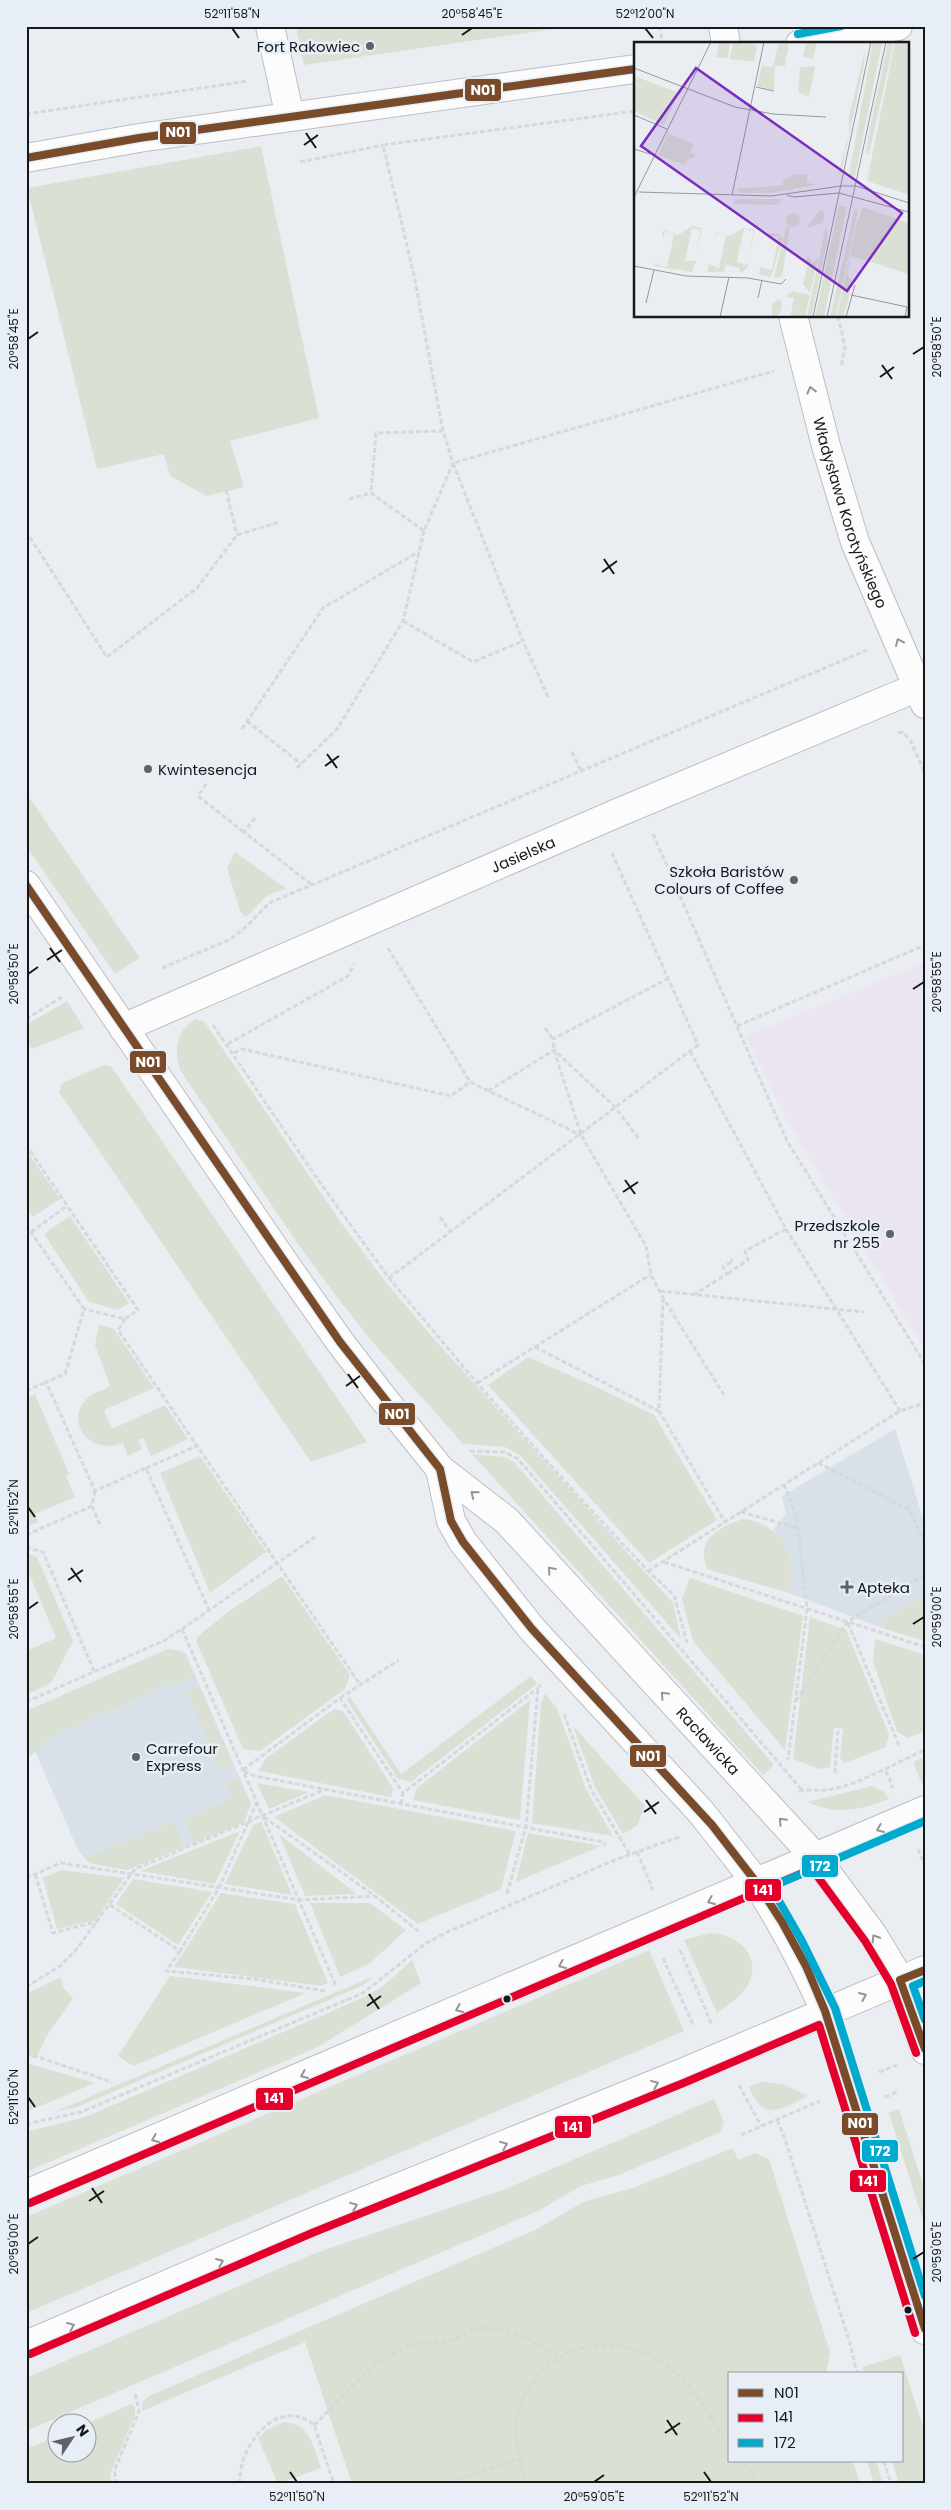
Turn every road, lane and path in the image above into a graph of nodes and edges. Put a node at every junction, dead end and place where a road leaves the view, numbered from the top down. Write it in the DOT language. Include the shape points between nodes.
graph roads {
  1 [pos="270,26"];
  2 [pos="659,26"];
  3 [pos="723,26"];
  4 [pos="898,26"];
  5 [pos="663,42"];
  6 [pos="726,42"];
  7 [pos="811,42"];
  8 [pos="634,69"];
  9 [pos="251,81"];
  10 [pos="634,111"];
  11 [pos="26,114"];
  12 [pos="290,117"];
  13 [pos="383,145"];
  14 [pos="26,158"];
  15 [pos="300,162"];
  16 [pos="794,318"];
  17 [pos="772,362"];
  18 [pos="775,370"];
  19 [pos="777,380"];
  20 [pos="442,431"];
  21 [pos="453,463"];
  22 [pos="226,490"];
  23 [pos="372,493"];
  24 [pos="349,499"];
  25 [pos="280,522"];
  26 [pos="26,531"];
  27 [pos="424,531"];
  28 [pos="237,535"];
  29 [pos="419,552"];
  30 [pos="403,621"];
  31 [pos="523,641"];
  32 [pos="870,648"];
  33 [pos="923,691"];
  34 [pos="548,697"];
  35 [pos="247,722"];
  36 [pos="242,730"];
  37 [pos="894,734"];
  38 [pos="572,752"];
  39 [pos="301,764"];
  40 [pos="297,768"];
  41 [pos="581,771"];
  42 [pos="925,774"];
  43 [pos="206,784"];
  44 [pos="255,818"];
  45 [pos="244,832"];
  46 [pos="652,832"];
  47 [pos="609,846"];
  48 [pos="26,885"];
  49 [pos="313,885"];
  50 [pos="925,945"];
  51 [pos="381,950"];
  52 [pos="358,958"];
  53 [pos="162,968"];
  54 [pos="669,978"];
  55 [pos="69,993"];
  56 [pos="26,1018"];
  57 [pos="208,1018"];
  58 [pos="736,1026"];
  59 [pos="122,1028"];
  60 [pos="545,1028"];
  61 [pos="553,1040"];
  62 [pos="228,1044"];
  63 [pos="554,1050"];
  64 [pos="690,1051"];
  65 [pos="234,1052"];
  66 [pos="470,1082"];
  67 [pos="488,1091"];
  68 [pos="616,1107"];
  69 [pos="580,1135"];
  70 [pos="640,1139"];
  71 [pos="26,1145"];
  72 [pos="68,1206"];
  73 [pos="440,1217"];
  74 [pos="26,1225"];
  75 [pos="786,1229"];
  76 [pos="31,1232"];
  77 [pos="451,1233"];
  78 [pos="731,1259"];
  79 [pos="727,1274"];
  80 [pos="650,1275"];
  81 [pos="389,1278"];
  82 [pos="660,1291"];
  83 [pos="693,1295"];
  84 [pos="663,1298"];
  85 [pos="84,1309"];
  86 [pos="836,1309"];
  87 [pos="864,1312"];
  88 [pos="125,1319"];
  89 [pos="534,1347"];
  90 [pos="925,1364"];
  91 [pos="46,1382"];
  92 [pos="477,1384"];
  93 [pos="26,1391"];
  94 [pos="724,1395"];
  95 [pos="925,1403"];
  96 [pos="659,1411"];
  97 [pos="900,1411"];
  98 [pos="197,1446"];
  99 [pos="817,1463"];
  100 [pos="146,1468"];
  101 [pos="440,1469"];
  102 [pos="784,1484"];
  103 [pos="95,1491"];
  104 [pos="92,1506"];
  105 [pos="740,1512"];
  106 [pos="725,1522"];
  107 [pos="101,1527"];
  108 [pos="798,1528"];
  109 [pos="26,1536"];
  110 [pos="315,1537"];
  111 [pos="925,1544"];
  112 [pos="26,1547"];
  113 [pos="663,1562"];
  114 [pos="277,1563"];
  115 [pos="648,1571"];
  116 [pos="925,1574"];
  117 [pos="808,1609"];
  118 [pos="209,1610"];
  119 [pos="848,1622"];
  120 [pos="182,1629"];
  121 [pos="687,1643"];
  122 [pos="925,1647"];
  123 [pos="399,1660"];
  124 [pos="94,1671"];
  125 [pos="544,1683"];
  126 [pos="361,1686"];
  127 [pos="538,1688"];
  128 [pos="340,1698"];
  129 [pos="26,1702"];
  130 [pos="795,1703"];
  131 [pos="562,1709"];
  132 [pos="838,1730"];
  133 [pos="900,1748"];
  134 [pos="925,1750"];
  135 [pos="788,1760"];
  136 [pos="243,1770"];
  137 [pos="835,1772"];
  138 [pos="327,1789"];
  139 [pos="802,1790"];
  140 [pos="403,1793"];
  141 [pos="793,1793"];
  142 [pos="257,1802"];
  143 [pos="401,1804"];
  144 [pos="925,1810"];
  145 [pos="263,1817"];
  146 [pos="246,1823"];
  147 [pos="526,1826"];
  148 [pos="678,1838"];
  149 [pos="606,1845"];
  150 [pos="637,1852"];
  151 [pos="630,1854"];
  152 [pos="815,1857"];
  153 [pos="35,1874"];
  154 [pos="131,1874"];
  155 [pos="26,1878"];
  156 [pos="756,1882"];
  157 [pos="652,1887"];
  158 [pos="219,1888"];
  159 [pos="507,1894"];
  160 [pos="374,1896"];
  161 [pos="299,1900"];
  162 [pos="110,1905"];
  163 [pos="99,1921"];
  164 [pos="418,1931"];
  165 [pos="679,1948"];
  166 [pos="180,1951"];
  167 [pos="662,1955"];
  168 [pos="925,1970"];
  169 [pos="900,1980"];
  170 [pos="336,1986"];
  171 [pos="26,1987"];
  172 [pos="324,1991"];
  173 [pos="825,2011"];
  174 [pos="710,2018"];
  175 [pos="694,2027"];
  176 [pos="925,2050"];
  177 [pos="26,2053"];
  178 [pos="889,2068"];
  179 [pos="876,2074"];
  180 [pos="112,2082"];
  181 [pos="740,2088"];
  182 [pos="897,2092"];
  183 [pos="882,2098"];
  184 [pos="819,2101"];
  185 [pos="777,2120"];
  186 [pos="26,2124"];
  187 [pos="762,2126"];
  188 [pos="741,2135"];
  189 [pos="26,2194"];
  190 [pos="925,2330"];
  191 [pos="26,2345"];
  192 [pos="559,2356"];
  193 [pos="856,2372"];
  194 [pos="135,2393"];
  195 [pos="314,2425"];
  196 [pos="728,2442"];
  197 [pos="520,2458"];
  198 [pos="745,2462"];
  199 [pos="884,2462"];
  200 [pos="115,2484"];
  201 [pos="240,2484"];
  202 [pos="334,2484"];
  203 [pos="447,2484"];
  204 [pos="526,2484"];
  205 [pos="755,2484"];
  206 [pos="891,2484"];
  1 -- 12 [label="street"];
  2 -- 5 [label="path"];
  3 -- 6 [label="street"];
  4 -- 7 [label="street"];
  8 -- 12 [label="street"];
  9 -- 11 [label="path"];
  10 -- 13 [label="path"];
  12 -- 14 [label="street"];
  13 -- 15 [label="path"];
  13 -- 20 [label="path" via="414,275"];
  33 -- 16 [label="street, Władysława Korotyńskiego, one-way" via="855,542 826,446"];
  17 -- 18 [label="path"];
  18 -- 19 [label="path"];
  18 -- 21 [label="path"];
  20 -- 21 [label="path"];
  20 -- 23 [label="path" via="376,433"];
  21 -- 27 [label="path"];
  21 -- 31 [label="path"];
  22 -- 28 [label="path"];
  23 -- 24 [label="path"];
  23 -- 27 [label="path"];
  25 -- 28 [label="path"];
  26 -- 28 [label="path" via="107,657 197,588"];
  27 -- 29 [label="path"];
  29 -- 30 [label="path"];
  29 -- 35 [label="path" via="323,608"];
  30 -- 31 [label="path" via="473,662"];
  30 -- 39 [label="path" via="337,729"];
  31 -- 34 [label="path"];
  32 -- 41 [label="path"];
  33 -- 59 [label="street, Jasielska" via="588,826"];
  35 -- 36 [label="path"];
  35 -- 39 [label="path"];
  37 -- 42 [label="path" via="902,732 910,740"];
  38 -- 41 [label="path"];
  39 -- 40 [label="path"];
  41 -- 49 [label="path"];
  43 -- 45 [label="path" via="198,796"];
  44 -- 45 [label="path"];
  45 -- 49 [label="path"];
  46 -- 58 [label="path"];
  47 -- 54 [label="path"];
  48 -- 59 [label="street, Racławicka"];
  49 -- 53 [label="path" via="269,903 231,938"];
  50 -- 58 [label="path"];
  51 -- 66 [label="path" via="388,947"];
  52 -- 62 [label="path" via="348,976"];
  54 -- 61 [label="path"];
  54 -- 64 [label="path" via="698,1045"];
  55 -- 56 [label="path"];
  57 -- 62 [label="path"];
  58 -- 90 [label="path" via="787,1140"];
  59 -- 101 [label="street, Racławicka" via="340,1342"];
  60 -- 61 [label="path"];
  61 -- 63 [label="path"];
  62 -- 65 [label="path"];
  63 -- 67 [label="path"];
  63 -- 68 [label="path"];
  63 -- 69 [label="path"];
  64 -- 68 [label="path"];
  64 -- 75 [label="path"];
  65 -- 66 [label="path" via="242,1049 451,1096"];
  65 -- 81 [label="path" via="316,1177"];
  66 -- 67 [label="path"];
  67 -- 69 [label="path"];
  68 -- 69 [label="path"];
  68 -- 70 [label="path"];
  69 -- 77 [label="path"];
  69 -- 80 [label="path" via="646,1246"];
  71 -- 72 [label="path"];
  72 -- 76 [label="path"];
  72 -- 88 [label="path" via="138,1310"];
  73 -- 77 [label="path"];
  74 -- 76 [label="path"];
  75 -- 79 [label="path" via="745,1251 748,1260"];
  75 -- 86 [label="path"];
  76 -- 85 [label="path"];
  77 -- 81 [label="path"];
  78 -- 79 [label="path" via="723,1268"];
  79 -- 83 [label="path"];
  80 -- 82 [label="path"];
  80 -- 89 [label="path"];
  81 -- 92 [label="path"];
  82 -- 83 [label="path"];
  82 -- 84 [label="path"];
  83 -- 86 [label="path"];
  84 -- 94 [label="path"];
  84 -- 96 [label="path"];
  85 -- 88 [label="path"];
  85 -- 91 [label="path" via="65,1374"];
  86 -- 87 [label="path"];
  86 -- 97 [label="path"];
  88 -- 98 [label="path" via="118,1330"];
  89 -- 92 [label="path"];
  89 -- 96 [label="path"];
  91 -- 93 [label="path"];
  91 -- 103 [label="path"];
  92 -- 115 [label="path"];
  95 -- 97 [label="path"];
  96 -- 106 [label="path"];
  97 -- 99 [label="path"];
  98 -- 100 [label="path"];
  98 -- 114 [label="path"];
  99 -- 102 [label="path"];
  99 -- 111 [label="path" via="910,1510"];
  100 -- 103 [label="path"];
  100 -- 118 [label="path"];
  101 -- 139 [label="path" via="472,1450 504,1452 514,1456"];
  152 -- 101 [label="street, Racławicka, one-way" via="507,1521"];
  101 -- 156 [label="street, Racławicka" via="451,1521 463,1542 532,1629 701,1812"];
  102 -- 105 [label="path"];
  102 -- 108 [label="path"];
  103 -- 104 [label="path"];
  104 -- 107 [label="path"];
  104 -- 109 [label="path"];
  105 -- 106 [label="path"];
  105 -- 108 [label="path"];
  106 -- 113 [label="path"];
  108 -- 117 [label="path"];
  110 -- 114 [label="path"];
  112 -- 124 [label="path" via="43,1552"];
  113 -- 115 [label="path"];
  113 -- 117 [label="path"];
  114 -- 118 [label="path"];
  114 -- 126 [label="path"];
  115 -- 121 [label="path" via="674,1594"];
  116 -- 119 [label="path"];
  117 -- 119 [label="path"];
  117 -- 130 [label="path"];
  118 -- 120 [label="path"];
  119 -- 122 [label="path"];
  119 -- 130 [label="path"];
  119 -- 133 [label="path"];
  120 -- 124 [label="path" via="163,1641"];
  120 -- 136 [label="path"];
  123 -- 126 [label="path"];
  124 -- 129 [label="path"];
  125 -- 127 [label="path"];
  126 -- 128 [label="path"];
  127 -- 140 [label="path"];
  127 -- 147 [label="path"];
  128 -- 136 [label="path"];
  128 -- 140 [label="path"];
  130 -- 135 [label="path"];
  131 -- 151 [label="path" via="591,1789"];
  132 -- 137 [label="path"];
  134 -- 139 [label="path" via="886,1771 827,1790"];
  136 -- 138 [label="path" via="255,1776"];
  136 -- 142 [label="path"];
  138 -- 143 [label="path"];
  138 -- 145 [label="path"];
  139 -- 141 [label="path"];
  140 -- 143 [label="path"];
  142 -- 145 [label="path"];
  142 -- 146 [label="path"];
  143 -- 147 [label="path"];
  144 -- 152 [label="street, one-way"];
  145 -- 146 [label="path"];
  145 -- 160 [label="path"];
  145 -- 161 [label="path"];
  146 -- 154 [label="path"];
  146 -- 158 [label="path"];
  147 -- 149 [label="path"];
  147 -- 159 [label="path"];
  148 -- 150 [label="path"];
  150 -- 151 [label="path"];
  150 -- 157 [label="path"];
  151 -- 186 [label="path" via="445,1933 425,1944 363,1993 81,2112"];
  152 -- 156 [label="street"];
  169 -- 152 [label="street, Racławicka, one-way" via="873,1935"];
  153 -- 154 [label="path" via="61,1863"];
  153 -- 155 [label="path"];
  153 -- 163 [label="path" via="53,1933"];
  154 -- 158 [label="path"];
  154 -- 162 [label="path"];
  156 -- 173 [label="street, Racławicka" via="806,1966"];
  156 -- 189 [label="street, one-way"];
  158 -- 161 [label="path"];
  158 -- 166 [label="path"];
  160 -- 161 [label="path"];
  160 -- 164 [label="path"];
  161 -- 170 [label="path"];
  162 -- 163 [label="path"];
  162 -- 166 [label="path"];
  163 -- 171 [label="path" via="60,1966"];
  165 -- 174 [label="path"];
  166 -- 172 [label="path" via="166,1970 254,1979"];
  167 -- 175 [label="path"];
  168 -- 169 [label="street"];
  173 -- 169 [label="street, one-way"];
  169 -- 176 [label="street, Racławicka"];
  173 -- 190 [label="street, Racławicka"];
  191 -- 173 [label="street, one-way" via="308,2224 682,2073"];
  177 -- 180 [label="path"];
  178 -- 179 [label="path"];
  181 -- 187 [label="path"];
  182 -- 183 [label="path"];
  184 -- 185 [label="path"];
  185 -- 187 [label="path"];
  185 -- 193 [label="path"];
  187 -- 188 [label="path"];
  192 -- 195 [label="path" via="504,2330 489,2328 476,2328 444,2342 420,2343 373,2366"];
  192 -- 196 [label="path" via="583,2346 605,2344 661,2362 692,2388"];
  192 -- 197 [label="path" via="544,2369 522,2400 517,2415"];
  194 -- 200 [label="path" via="139,2411 115,2469"];
  195 -- 201 [label="path" via="298,2416 287,2416 267,2425 257,2433 246,2452"];
  195 -- 202 [label="path"];
  197 -- 203 [label="path"];
  197 -- 204 [label="path"];
  198 -- 205 [label="path"];
  199 -- 206 [label="path"];
}
